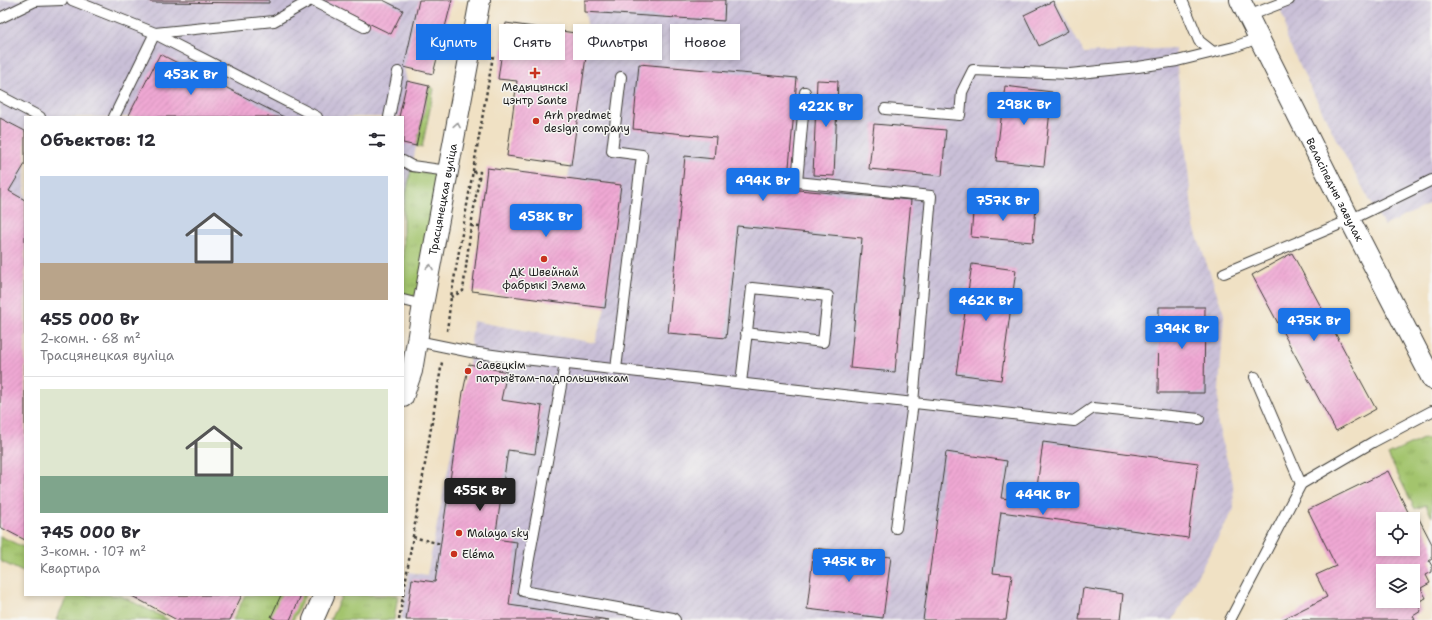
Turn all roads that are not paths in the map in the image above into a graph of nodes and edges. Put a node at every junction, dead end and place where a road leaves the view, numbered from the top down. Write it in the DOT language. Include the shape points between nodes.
graph roads {
  1 [pos="62,0"];
  2 [pos="72,0"];
  3 [pos="480,0"];
  4 [pos="1182,0"];
  5 [pos="1289,0"];
  6 [pos="1244,8"];
  7 [pos="0,18"];
  8 [pos="364,28"];
  9 [pos="155,34"];
  10 [pos="1258,38"];
  11 [pos="1213,52"];
  12 [pos="398,72"];
  13 [pos="621,77"];
  14 [pos="805,92"];
  15 [pos="0,96"];
  16 [pos="885,109"];
  17 [pos="38,116"];
  18 [pos="114,116"];
  19 [pos="315,116"];
  20 [pos="389,116"];
  21 [pos="404,162"];
  22 [pos="448,171"];
  23 [pos="1432,180"];
  24 [pos="1350,220"];
  25 [pos="1224,273"];
  26 [pos="404,300"];
  27 [pos="423,305"];
  28 [pos="746,333"];
  29 [pos="417,341"];
  30 [pos="565,364"];
  31 [pos="616,369"];
  32 [pos="1254,377"];
  33 [pos="1432,379"];
  34 [pos="741,383"];
  35 [pos="404,394"];
  36 [pos="913,403"];
  37 [pos="1432,411"];
  38 [pos="1199,418"];
  39 [pos="1302,484"];
  40 [pos="896,528"];
  41 [pos="324,596"];
  42 [pos="313,620"];
  43 [pos="675,620"];
  44 [pos="1230,620"];
  1 -- 7 [label="lane" via="35,1"];
  2 -- 9 [label="lane"];
  22 -- 3 [label="street, Трасцянецкая вуліца, one-way"];
  4 -- 11 [label="lane" via="1199,41"];
  5 -- 6 [label="lane"];
  6 -- 10 [label="street, Веласіпедны завулак"];
  8 -- 9 [label="lane" via="311,0 274,21"];
  9 -- 18 [label="lane"];
  9 -- 19 [label="lane"];
  10 -- 11 [label="lane"];
  10 -- 24 [label="street, Веласіпедны завулак"];
  11 -- 16 [label="lane" via="1177,61 1070,74 973,70 962,92 960,115"];
  12 -- 20 [label="lane"];
  13 -- 31 [label="lane" via="612,151 642,154"];
  14 -- 36 [label="lane" via="797,182 931,196"];
  15 -- 17 [label="lane"];
  21 -- 22 [label="lane" via="412,166"];
  27 -- 22 [label="street, Трасцянецкая вуліца, one-way"];
  23 -- 24 [label="lane"];
  24 -- 25 [label="lane"];
  24 -- 33 [label="street, Веласіпедны завулак"];
  26 -- 27 [label="lane"];
  27 -- 29 [label="street, Трасцянецкая вуліца"];
  28 -- 28 [label="lane" via="752,288 828,296 823,342"];
  28 -- 34 [label="lane"];
  29 -- 30 [label="lane" via="493,355"];
  29 -- 35 [label="street, Трасцянецкая вуліца" via="412,372"];
  30 -- 31 [label="lane"];
  30 -- 43 [label="lane" via="523,591"];
  31 -- 34 [label="lane"];
  32 -- 39 [label="lane"];
  34 -- 36 [label="lane"];
  36 -- 38 [label="lane" via="1074,421 1093,408"];
  36 -- 40 [label="lane"];
  37 -- 39 [label="lane"];
  39 -- 44 [label="lane"];
  41 -- 42 [label="street"];
}
